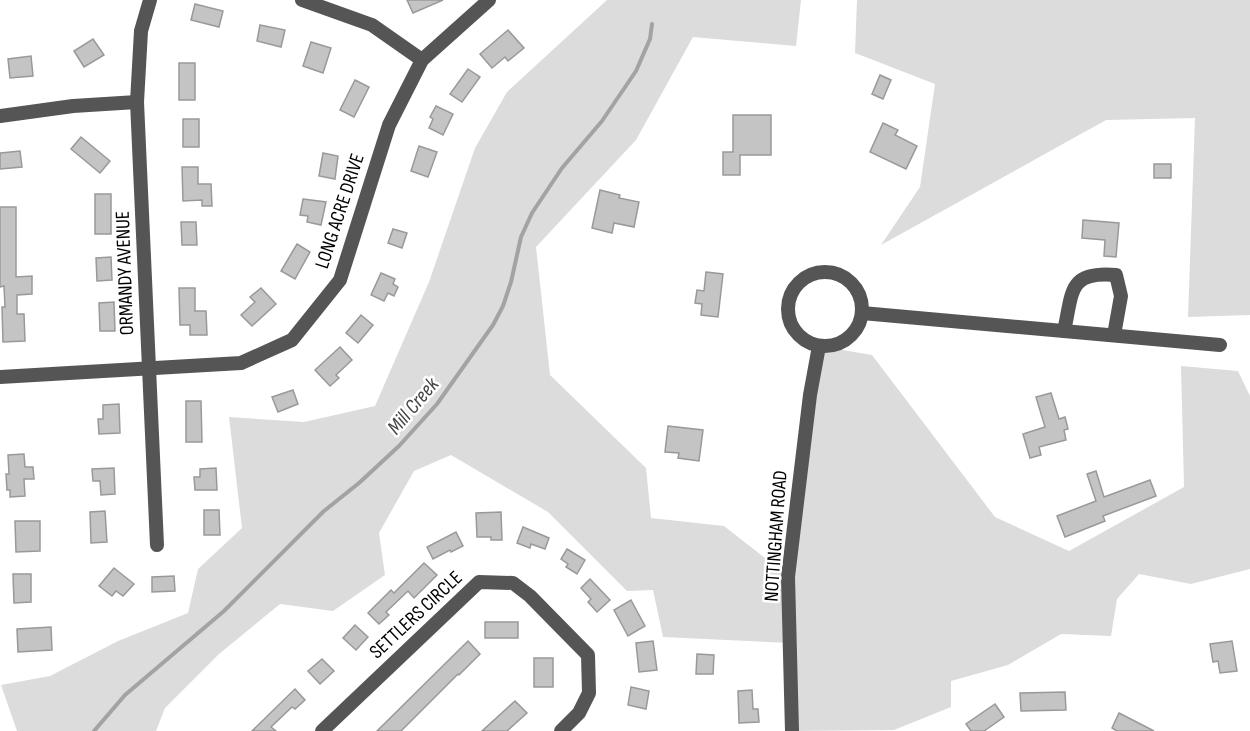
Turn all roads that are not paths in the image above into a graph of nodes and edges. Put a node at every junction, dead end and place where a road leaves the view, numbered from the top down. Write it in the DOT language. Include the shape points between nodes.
graph roads {
  1 [pos="150,0"];
  2 [pos="302,0"];
  3 [pos="489,0"];
  4 [pos="422,60"];
  5 [pos="137,102"];
  6 [pos="0,116"];
  7 [pos="862,313"];
  8 [pos="1064,331"];
  9 [pos="1114,335"];
  10 [pos="1220,345"];
  11 [pos="819,346"];
  12 [pos="148,369"];
  13 [pos="0,377"];
  14 [pos="157,545"];
  15 [pos="322,731"];
  16 [pos="561,731"];
  17 [pos="792,731"];
  1 -- 5 [label="street, ORMANDY AVENUE" via="141,30"];
  2 -- 4 [label="street" via="372,25"];
  3 -- 4 [label="street, LONG ACRE DRIVE"];
  4 -- 12 [label="street, LONG ACRE DRIVE" via="388,126 340,280 292,340 241,363"];
  5 -- 6 [label="street"];
  5 -- 12 [label="street, ORMANDY AVENUE"];
  7 -- 8 [label="street"];
  7 -- 11 [label="street" via="856,330 836,345"];
  7 -- 11 [label="street" via="860,295 853,284 837,274 816,272 800,281 789,299 788,318 800,337"];
  8 -- 9 [label="street"];
  8 -- 9 [label="street" via="1073,290 1082,279 1096,274 1116,275 1120,296"];
  9 -- 10 [label="street"];
  11 -- 17 [label="street, NOTTINGHAM ROAD" via="788,577"];
  12 -- 13 [label="street, LONG ACRE DRIVE"];
  12 -- 14 [label="street, ORMANDY AVENUE"];
  15 -- 16 [label="street, SETTLERS CIRCLE" via="479,582 513,583 531,596 588,655 589,693 579,713"];
}
